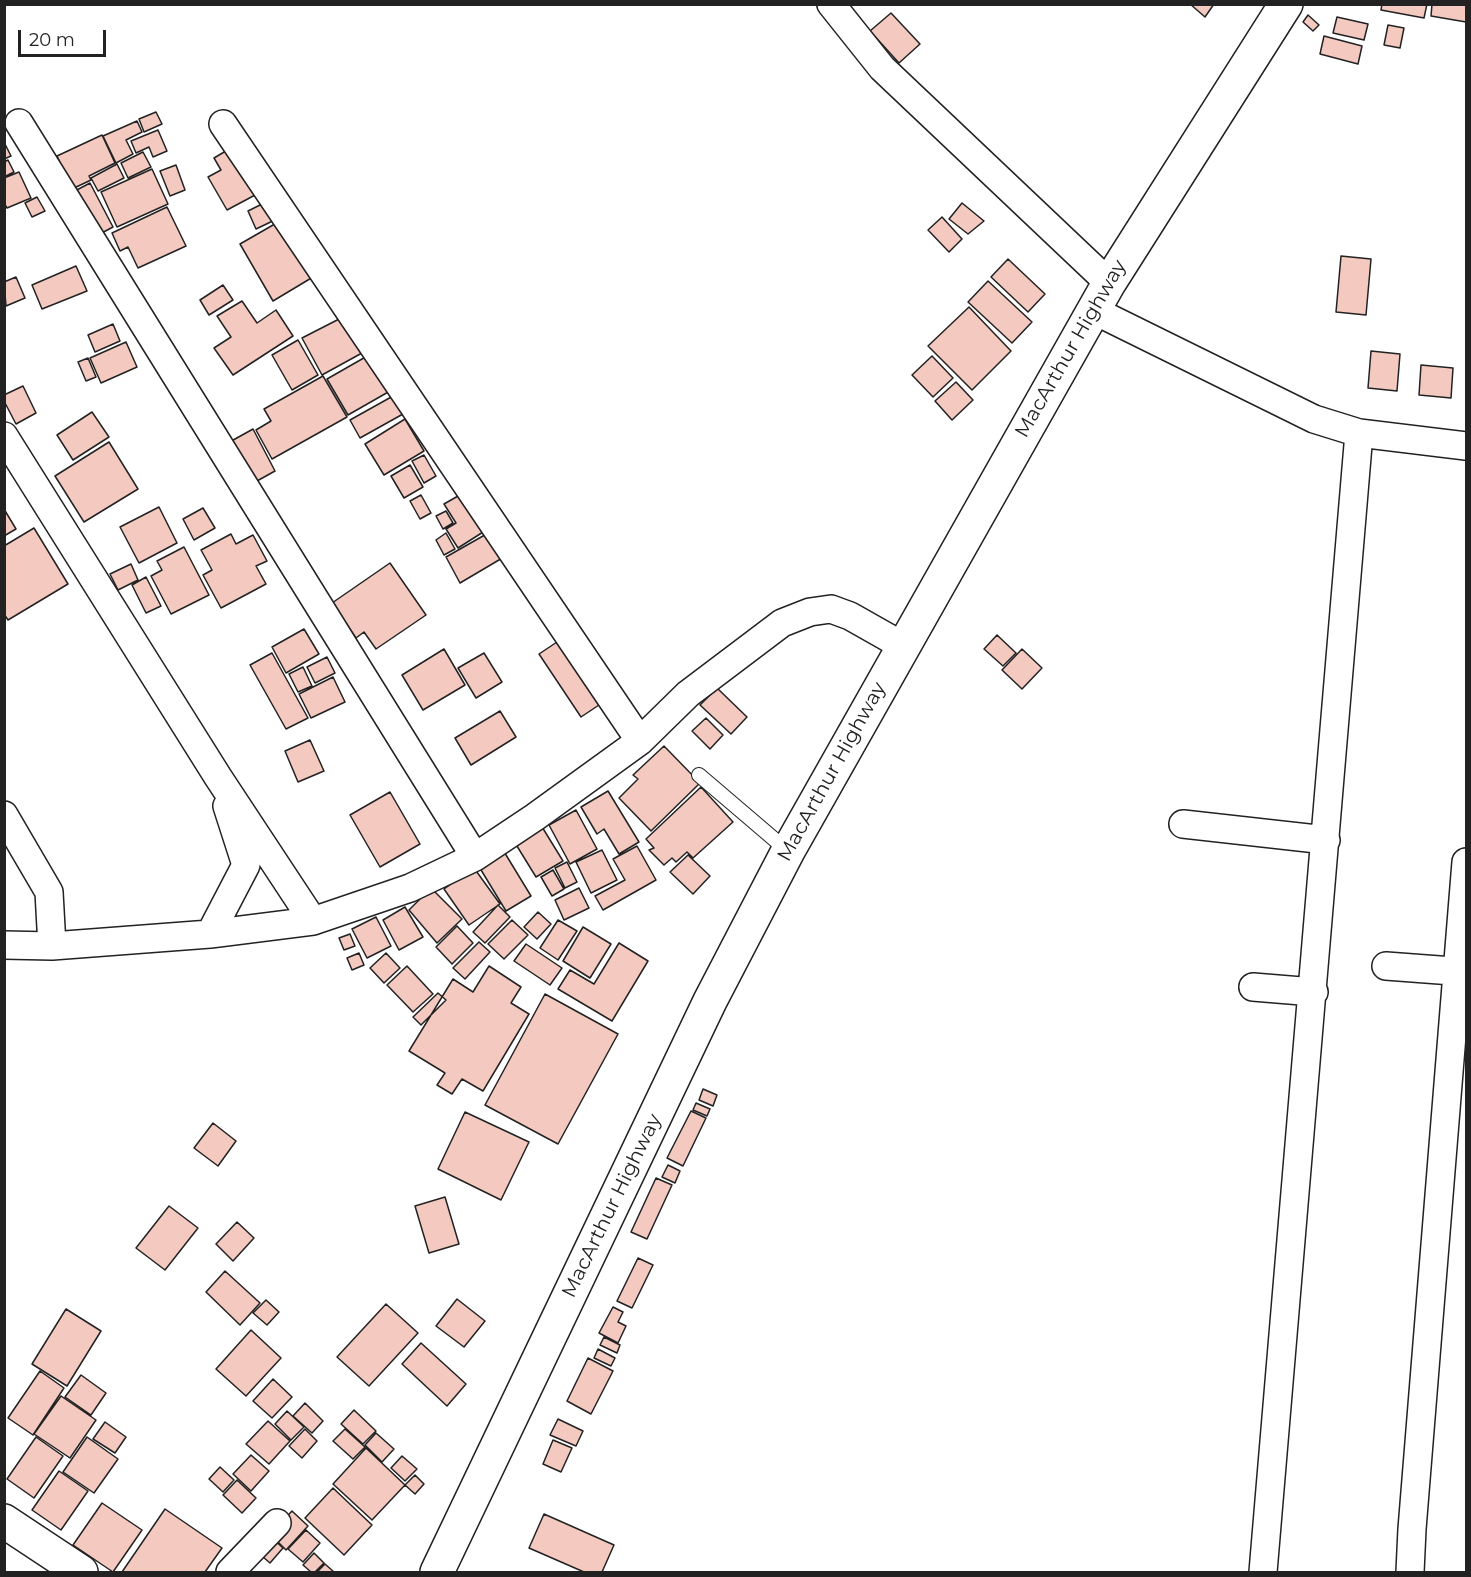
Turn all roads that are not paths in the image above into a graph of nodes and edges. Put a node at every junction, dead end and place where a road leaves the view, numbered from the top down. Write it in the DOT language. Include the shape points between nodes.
graph roads {
  1 [pos="831,4"];
  2 [pos="1286,4"];
  3 [pos="19,123"];
  4 [pos="224,124"];
  5 [pos="1109,283"];
  6 [pos="1093,310"];
  7 [pos="1359,433"];
  8 [pos="4,436"];
  9 [pos="1467,446"];
  10 [pos="903,646"];
  11 [pos="640,741"];
  12 [pos="699,775"];
  13 [pos="218,777"];
  14 [pos="4,815"];
  15 [pos="1183,824"];
  16 [pos="1326,840"];
  17 [pos="788,851"];
  18 [pos="474,857"];
  19 [pos="1467,862"];
  20 [pos="313,921"];
  21 [pos="210,934"];
  22 [pos="4,945"];
  23 [pos="52,946"];
  24 [pos="1386,966"];
  25 [pos="1462,972"];
  26 [pos="1253,987"];
  27 [pos="1314,992"];
  28 [pos="4,1521"];
  29 [pos="277,1523"];
  30 [pos="81,1572"];
  31 [pos="230,1572"];
  32 [pos="437,1572"];
  33 [pos="1263,1572"];
  34 [pos="1410,1572"];
  1 -- 5 [label="street" via="882,68"];
  2 -- 5 [label="main road, MacArthur Highway"];
  3 -- 18 [label="street"];
  4 -- 11 [label="street"];
  5 -- 6 [label="main road, MacArthur Highway"];
  6 -- 7 [label="street" via="1314,419"];
  6 -- 10 [label="main road, MacArthur Highway"];
  7 -- 9 [label="street"];
  7 -- 16 [label="street"];
  8 -- 13 [label="street"];
  10 -- 11 [label="street" via="831,609 810,612 782,623 688,694"];
  10 -- 17 [label="main road, MacArthur Highway"];
  11 -- 18 [label="street"];
  12 -- 17 [label="lane"];
  13 -- 20 [label="street"];
  13 -- 21 [label="street" via="246,865"];
  14 -- 23 [label="street" via="49,892"];
  15 -- 16 [label="street"];
  16 -- 27 [label="street"];
  17 -- 32 [label="main road, MacArthur Highway" via="710,1001"];
  18 -- 20 [label="street" via="410,888"];
  19 -- 25 [label="street"];
  20 -- 21 [label="street"];
  21 -- 23 [label="street"];
  22 -- 23 [label="street"];
  24 -- 25 [label="street"];
  25 -- 34 [label="street"];
  26 -- 27 [label="street"];
  27 -- 33 [label="street"];
  28 -- 30 [label="main road"];
  29 -- 31 [label="street"];
}
